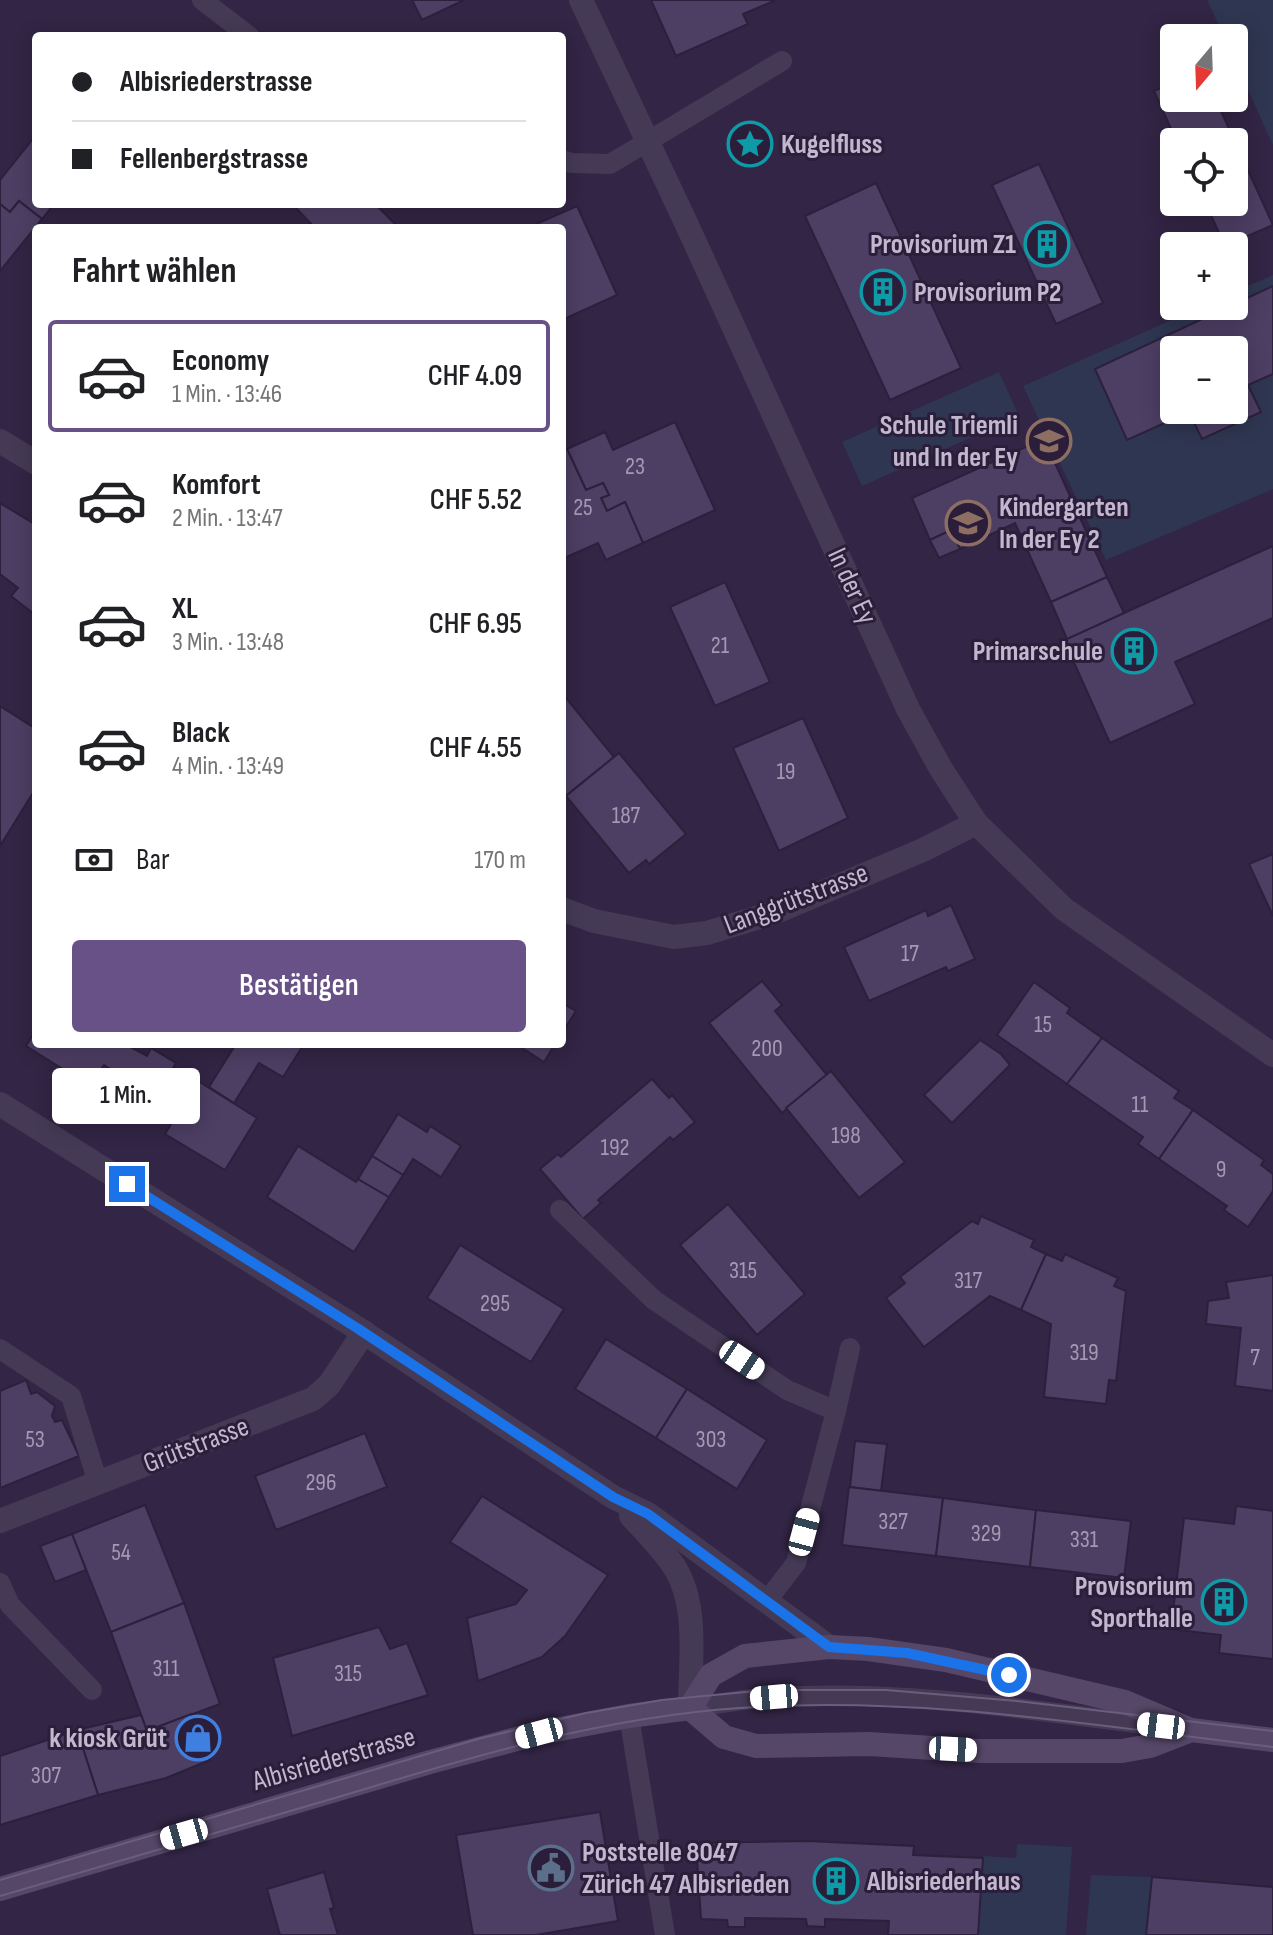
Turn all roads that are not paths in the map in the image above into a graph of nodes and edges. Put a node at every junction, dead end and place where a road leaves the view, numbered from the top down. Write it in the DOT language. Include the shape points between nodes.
graph roads {
  1 [pos="202,0"];
  2 [pos="581,0"];
  3 [pos="244,32"];
  4 [pos="782,61"];
  5 [pos="647,142"];
  6 [pos="566,161"];
  7 [pos="0,441"];
  8 [pos="32,461"];
  9 [pos="976,823"];
  10 [pos="566,910"];
  11 [pos="1273,1055"];
  12 [pos="0,1104"];
  13 [pos="560,1210"];
  14 [pos="364,1332"];
  15 [pos="850,1348"];
  16 [pos="0,1349"];
  17 [pos="836,1411"];
  18 [pos="98,1483"];
  19 [pos="613,1497"];
  20 [pos="0,1521"];
  21 [pos="0,1583"];
  22 [pos="766,1602"];
  23 [pos="829,1647"];
  24 [pos="92,1690"];
  25 [pos="690,1708"];
  26 [pos="629,1716"];
  27 [pos="1191,1730"];
  28 [pos="1273,1740"];
  29 [pos="0,1889"];
  30 [pos="665,1935"];
  1 -- 3 [label="lane"];
  2 -- 5 [label="street, In der Ey"];
  4 -- 5 [label="lane"];
  5 -- 6 [label="lane" via="610,164"];
  5 -- 9 [label="street, In der Ey" via="908,709"];
  7 -- 8 [label="street"];
  9 -- 10 [label="street, Langgrütstrasse" via="776,912 707,933 674,937"];
  9 -- 11 [label="street, In der Ey" via="1064,909"];
  12 -- 14 [label="street"];
  13 -- 17 [label="lane" via="654,1300 787,1390"];
  14 -- 18 [label="street, Grütstrasse" via="336,1376 313,1399"];
  14 -- 19 [label="street"];
  15 -- 17 [label="lane"];
  16 -- 18 [label="lane" via="71,1396"];
  17 -- 22 [label="lane" via="796,1563"];
  18 -- 20 [label="street, Grütstrasse"];
  19 -- 22 [label="street" via="648,1514"];
  19 -- 25 [label="street" via="677,1571 688,1602"];
  21 -- 24 [label="lane" via="10,1605"];
  22 -- 23 [label="street"];
  23 -- 25 [label="main road" via="745,1656 711,1675"];
  23 -- 27 [label="main road" via="907,1653 1059,1686 1125,1702"];
  25 -- 26 [label="main road, Albisriederstrasse"];
  25 -- 27 [label="lane" via="774,1697 906,1698"];
  25 -- 27 [label="main road" via="724,1737 756,1746 1122,1751"];
  26 -- 29 [label="main road, Albisriederstrasse" via="443,1758"];
  26 -- 30 [label="lane"];
  27 -- 28 [label="main road"];
}
